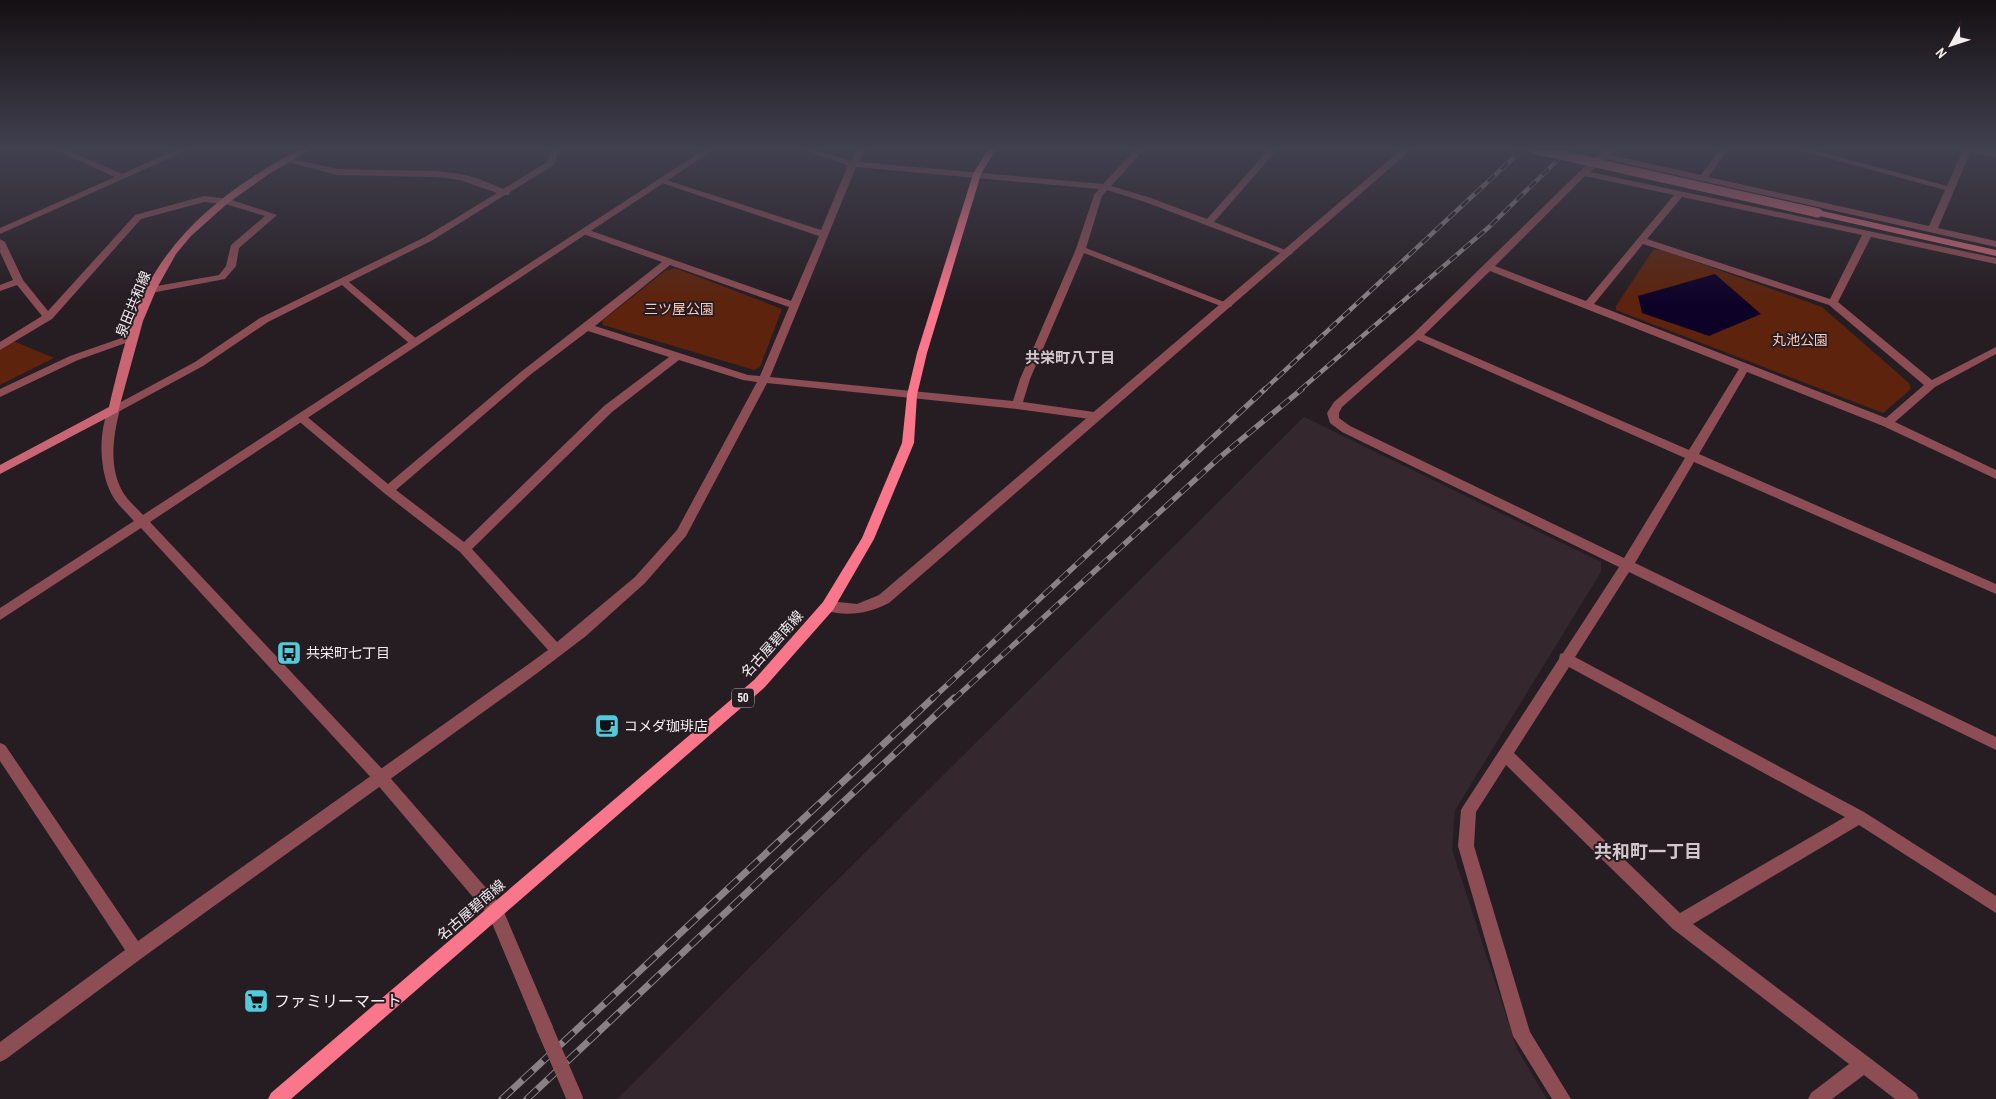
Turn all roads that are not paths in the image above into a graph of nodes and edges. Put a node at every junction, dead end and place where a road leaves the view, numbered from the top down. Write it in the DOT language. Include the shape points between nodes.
graph roads {
  1 [pos="69,200"];
  2 [pos="196,200"];
  3 [pos="221,200"];
  4 [pos="494,200"];
  5 [pos="635,200"];
  6 [pos="719,200"];
  7 [pos="837,200"];
  8 [pos="969,200"];
  9 [pos="1096,200"];
  10 [pos="1149,200"];
  11 [pos="1229,200"];
  12 [pos="1349,200"];
  13 [pos="1556,200"];
  14 [pos="1674,200"];
  15 [pos="1714,200"];
  16 [pos="1761,200"];
  17 [pos="1798,200"];
  18 [pos="1945,200"];
  19 [pos="226,201"];
  20 [pos="1208,223"];
  21 [pos="1932,230"];
  22 [pos="0,231"];
  23 [pos="586,232"];
  24 [pos="1868,233"];
  25 [pos="823,234"];
  26 [pos="1642,240"];
  27 [pos="0,242"];
  28 [pos="1996,244"];
  29 [pos="1081,249"];
  30 [pos="1288,252"];
  31 [pos="1996,253"];
  32 [pos="668,261"];
  33 [pos="1996,261"];
  34 [pos="1490,268"];
  35 [pos="19,281"];
  36 [pos="344,282"];
  37 [pos="0,288"];
  38 [pos="151,290"];
  39 [pos="1832,303"];
  40 [pos="1227,305"];
  41 [pos="1588,305"];
  42 [pos="795,306"];
  43 [pos="48,317"];
  44 [pos="587,328"];
  45 [pos="1417,336"];
  46 [pos="133,337"];
  47 [pos="414,342"];
  48 [pos="0,346"];
  49 [pos="1996,350"];
  50 [pos="677,356"];
  51 [pos="1746,367"];
  52 [pos="763,381"];
  53 [pos="1931,385"];
  54 [pos="0,393"];
  55 [pos="912,395"];
  56 [pos="1017,405"];
  57 [pos="114,409"];
  58 [pos="1096,416"];
  59 [pos="301,418"];
  60 [pos="1887,423"];
  61 [pos="1692,455"];
  62 [pos="1,468"];
  63 [pos="1996,475"];
  64 [pos="388,490"];
  65 [pos="144,522"];
  66 [pos="464,549"];
  67 [pos="1627,565"];
  68 [pos="1996,589"];
  69 [pos="828,606"];
  70 [pos="0,615"];
  71 [pos="556,650"];
  72 [pos="1565,658"];
  73 [pos="1996,744"];
  74 [pos="0,749"];
  75 [pos="1505,754"];
  76 [pos="381,778"];
  77 [pos="1859,817"];
  78 [pos="1996,905"];
  79 [pos="495,911"];
  80 [pos="1679,923"];
  81 [pos="136,952"];
  82 [pos="0,1053"];
  83 [pos="1863,1064"];
  84 [pos="277,1099"];
  85 [pos="575,1099"];
  86 [pos="1562,1099"];
  87 [pos="1817,1099"];
  88 [pos="1910,1099"];
  1 -- 22 [label="street"];
  2 -- 43 [label="street" via="138,217"];
  3 -- 19 [label="street"];
  4 -- 36 [label="street" via="428,240"];
  5 -- 23 [label="street"];
  6 -- 25 [label="street"];
  7 -- 25 [label="street"];
  8 -- 55 [label="main road, 名古屋碧南線 / 50"];
  9 -- 29 [label="street"];
  10 -- 20 [label="street"];
  11 -- 20 [label="street"];
  12 -- 30 [label="street"];
  13 -- 34 [label="street"];
  14 -- 26 [label="street"];
  15 -- 24 [label="street"];
  16 -- 31 [label="main road, bridge"];
  17 -- 21 [label="street"];
  18 -- 21 [label="street"];
  19 -- 38 [label="main road, 泉田共和線" via="186,236"];
  19 -- 38 [label="street" via="272,215 234,247 231,266 222,277"];
  20 -- 30 [label="street"];
  21 -- 28 [label="street"];
  23 -- 32 [label="street"];
  23 -- 47 [label="street"];
  24 -- 33 [label="street"];
  24 -- 39 [label="street"];
  25 -- 42 [label="street"];
  26 -- 39 [label="street"];
  26 -- 41 [label="street"];
  27 -- 35 [label="street"];
  29 -- 40 [label="street"];
  29 -- 56 [label="street"];
  30 -- 40 [label="street"];
  32 -- 42 [label="street"];
  32 -- 44 [label="street"];
  34 -- 41 [label="street"];
  34 -- 45 [label="street"];
  35 -- 37 [label="street"];
  35 -- 43 [label="street"];
  36 -- 47 [label="street"];
  36 -- 57 [label="street" via="264,320 199,364"];
  38 -- 46 [label="main road, 泉田共和線"];
  39 -- 53 [label="street"];
  40 -- 58 [label="street"];
  41 -- 51 [label="street"];
  42 -- 52 [label="street"];
  43 -- 48 [label="street"];
  44 -- 50 [label="street"];
  44 -- 64 [label="street" via="526,372"];
  45 -- 61 [label="street"];
  45 -- 67 [label="street" via="1338,406 1333,413 1334,420 1346,429"];
  46 -- 54 [label="street" via="74,358"];
  46 -- 57 [label="main road, 泉田共和線"];
  47 -- 59 [label="street"];
  49 -- 53 [label="street"];
  50 -- 52 [label="street"];
  50 -- 66 [label="street" via="608,409"];
  51 -- 60 [label="street"];
  51 -- 61 [label="street"];
  52 -- 55 [label="street"];
  52 -- 71 [label="street" via="682,533 640,580 582,632"];
  53 -- 60 [label="street"];
  55 -- 56 [label="street"];
  55 -- 69 [label="main road, 名古屋碧南線 / 50" via="908,442 868,538"];
  56 -- 58 [label="street"];
  57 -- 62 [label="main road"];
  57 -- 65 [label="street" via="106,452 111,480 120,498"];
  58 -- 69 [label="street" via="884,599 866,609"];
  59 -- 64 [label="street"];
  59 -- 65 [label="street"];
  60 -- 63 [label="street"];
  61 -- 67 [label="street"];
  61 -- 68 [label="street"];
  64 -- 66 [label="street"];
  65 -- 70 [label="street"];
  65 -- 76 [label="street"];
  66 -- 71 [label="street"];
  67 -- 72 [label="street"];
  67 -- 73 [label="street"];
  69 -- 79 [label="main road, 名古屋碧南線 / 50" via="759,684"];
  71 -- 76 [label="street"];
  72 -- 75 [label="street"];
  72 -- 77 [label="street"];
  74 -- 81 [label="street"];
  75 -- 80 [label="street"];
  75 -- 86 [label="street" via="1469,810 1466,846 1522,1036"];
  76 -- 79 [label="street"];
  76 -- 81 [label="street"];
  77 -- 78 [label="street"];
  77 -- 80 [label="street"];
  79 -- 84 [label="main road, 名古屋碧南線 / 50"];
  79 -- 85 [label="street, bridge"];
  80 -- 83 [label="street"];
  81 -- 82 [label="street"];
  83 -- 87 [label="street"];
  83 -- 88 [label="street"];
}
